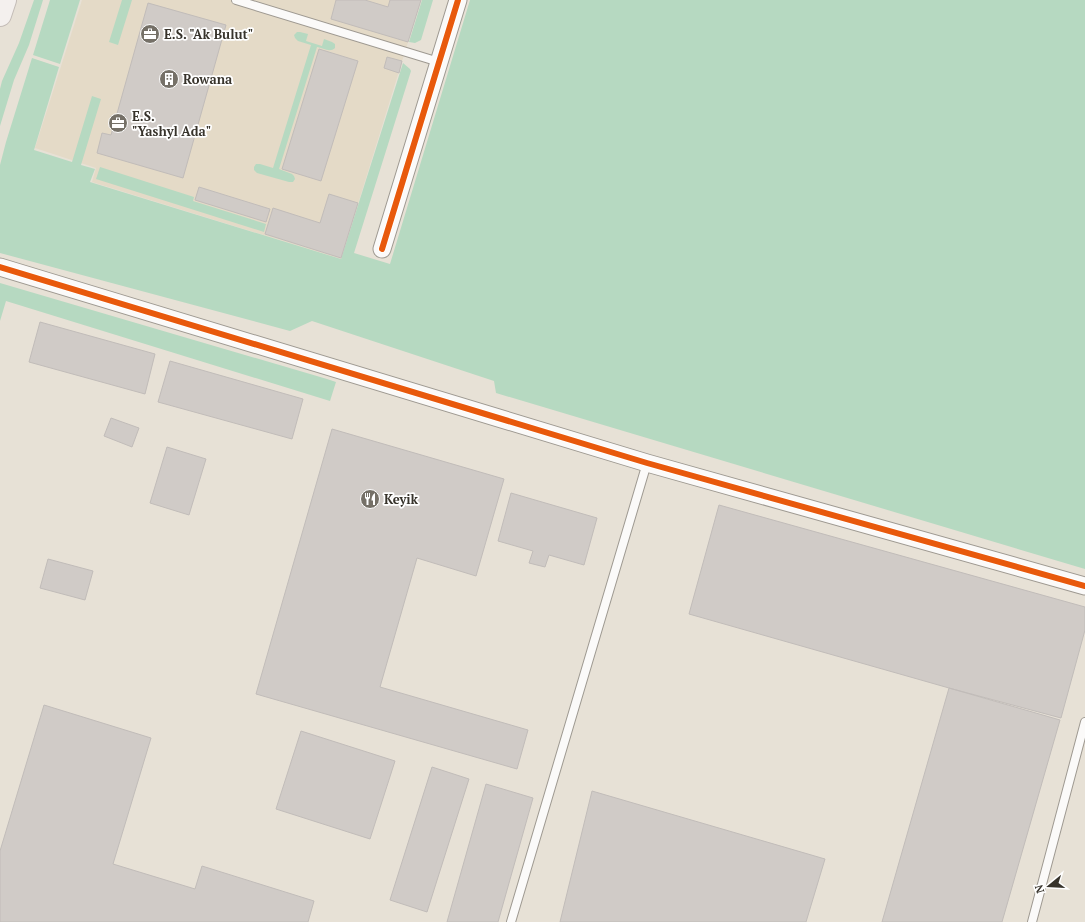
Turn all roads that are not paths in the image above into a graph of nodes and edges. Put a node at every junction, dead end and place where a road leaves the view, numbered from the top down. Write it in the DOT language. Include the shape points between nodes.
graph roads {
  1 [pos="236,0"];
  2 [pos="458,0"];
  3 [pos="439,62"];
  4 [pos="382,249"];
  5 [pos="0,267"];
  6 [pos="647,462"];
  7 [pos="1085,586"];
  8 [pos="1085,722"];
  9 [pos="512,922"];
  10 [pos="1032,922"];
  1 -- 3 [label="lane"];
  2 -- 3 [label="street"];
  3 -- 4 [label="street"];
  5 -- 6 [label="street"];
  6 -- 7 [label="street"];
  6 -- 9 [label="lane"];
  8 -- 10 [label="lane"];
}
